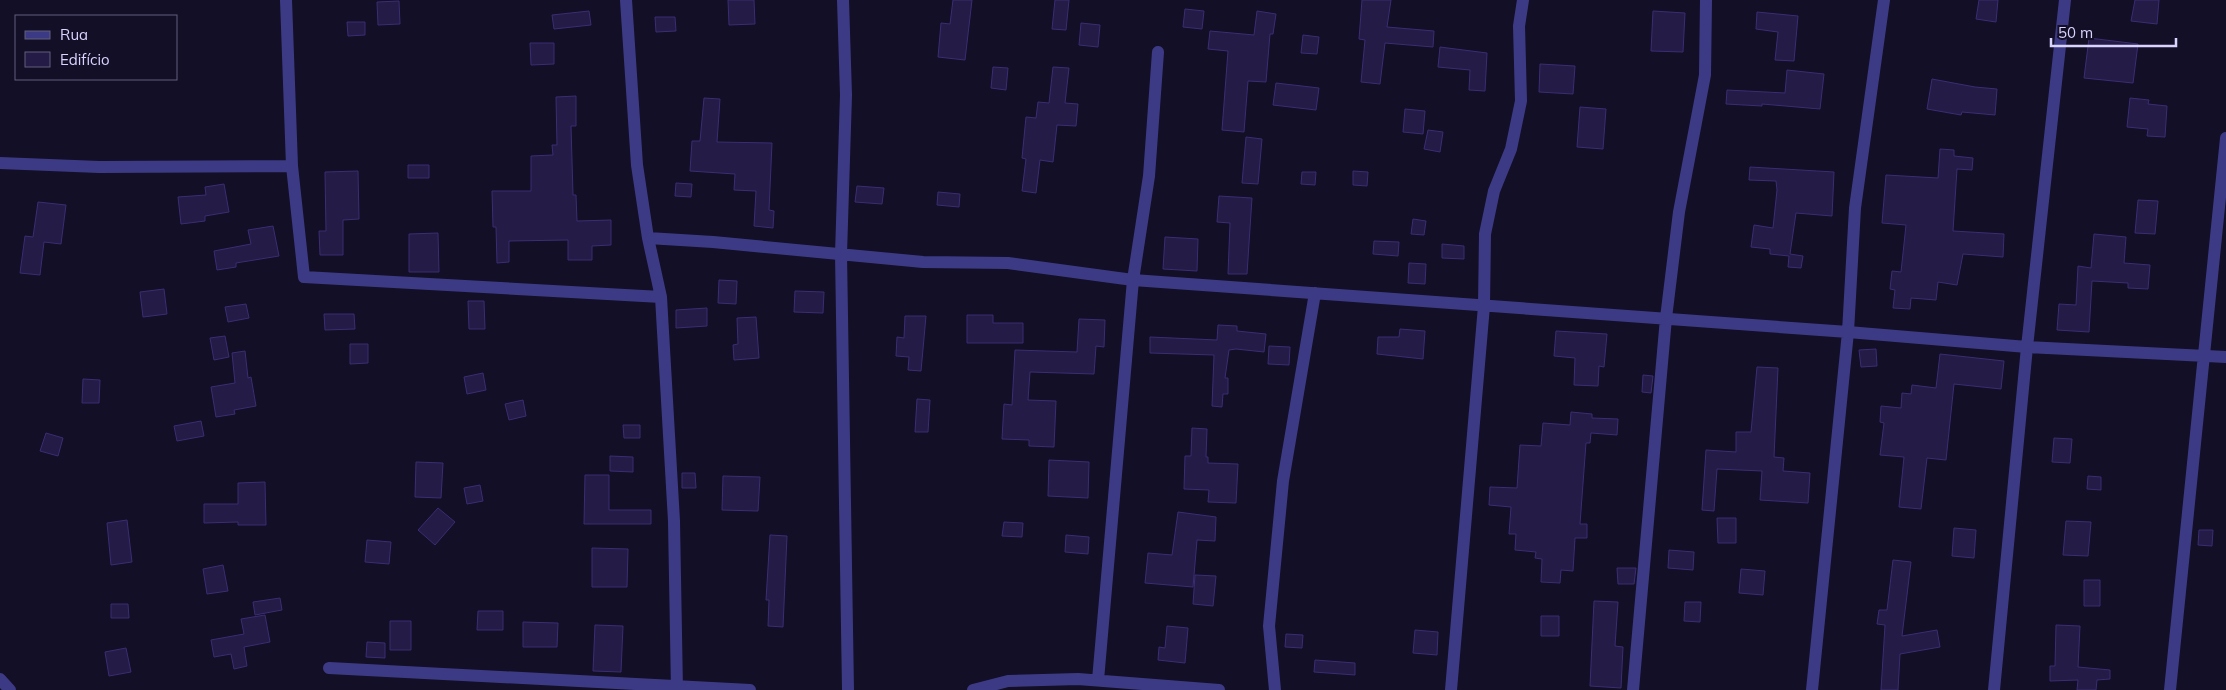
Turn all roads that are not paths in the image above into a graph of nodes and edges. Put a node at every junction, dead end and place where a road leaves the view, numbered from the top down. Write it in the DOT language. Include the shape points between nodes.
graph roads {
  1 [pos="286,0"];
  2 [pos="626,0"];
  3 [pos="843,0"];
  4 [pos="1524,0"];
  5 [pos="1706,0"];
  6 [pos="1884,0"];
  7 [pos="2065,0"];
  8 [pos="1158,52"];
  9 [pos="2226,138"];
  10 [pos="0,163"];
  11 [pos="292,166"];
  12 [pos="648,238"];
  13 [pos="841,254"];
  14 [pos="1133,280"];
  15 [pos="1315,293"];
  16 [pos="661,297"];
  17 [pos="1484,306"];
  18 [pos="1666,318"];
  19 [pos="1848,332"];
  20 [pos="2027,347"];
  21 [pos="2205,356"];
  22 [pos="2226,357"];
  23 [pos="329,668"];
  24 [pos="0,679"];
  25 [pos="1098,680"];
  26 [pos="511,684"];
  27 [pos="1078,684"];
  28 [pos="677,688"];
  29 [pos="10,690"];
  30 [pos="750,690"];
  31 [pos="848,690"];
  32 [pos="973,690"];
  33 [pos="1220,690"];
  34 [pos="1275,690"];
  35 [pos="1451,690"];
  36 [pos="1634,690"];
  37 [pos="1812,690"];
  38 [pos="1994,690"];
  39 [pos="2170,690"];
  1 -- 11 [label="street"];
  2 -- 12 [label="street" via="637,165"];
  3 -- 13 [label="street" via="846,95"];
  4 -- 17 [label="street" via="1519,26 1521,101 1511,148 1494,191 1484,234"];
  5 -- 18 [label="street" via="1705,75 1678,212"];
  6 -- 19 [label="street" via="1854,208"];
  7 -- 20 [label="street"];
  8 -- 14 [label="street" via="1149,176"];
  9 -- 21 [label="street"];
  10 -- 11 [label="street" via="99,167"];
  11 -- 16 [label="street" via="304,277"];
  12 -- 13 [label="street"];
  12 -- 16 [label="street"];
  13 -- 14 [label="street" via="923,262 1008,263"];
  13 -- 31 [label="street"];
  14 -- 15 [label="street"];
  14 -- 25 [label="street"];
  15 -- 17 [label="street"];
  15 -- 34 [label="street" via="1283,480 1269,626"];
  16 -- 28 [label="street" via="674,521"];
  17 -- 18 [label="street"];
  17 -- 35 [label="street"];
  18 -- 19 [label="street"];
  18 -- 36 [label="street"];
  19 -- 20 [label="street"];
  19 -- 37 [label="street"];
  20 -- 21 [label="street"];
  20 -- 38 [label="street"];
  21 -- 22 [label="street"];
  21 -- 39 [label="street"];
  23 -- 26 [label="street"];
  24 -- 29 [label="street"];
  25 -- 27 [label="street"];
  25 -- 33 [label="street"];
  26 -- 28 [label="street"];
  27 -- 32 [label="street" via="1008,681"];
  28 -- 30 [label="street"];
}
